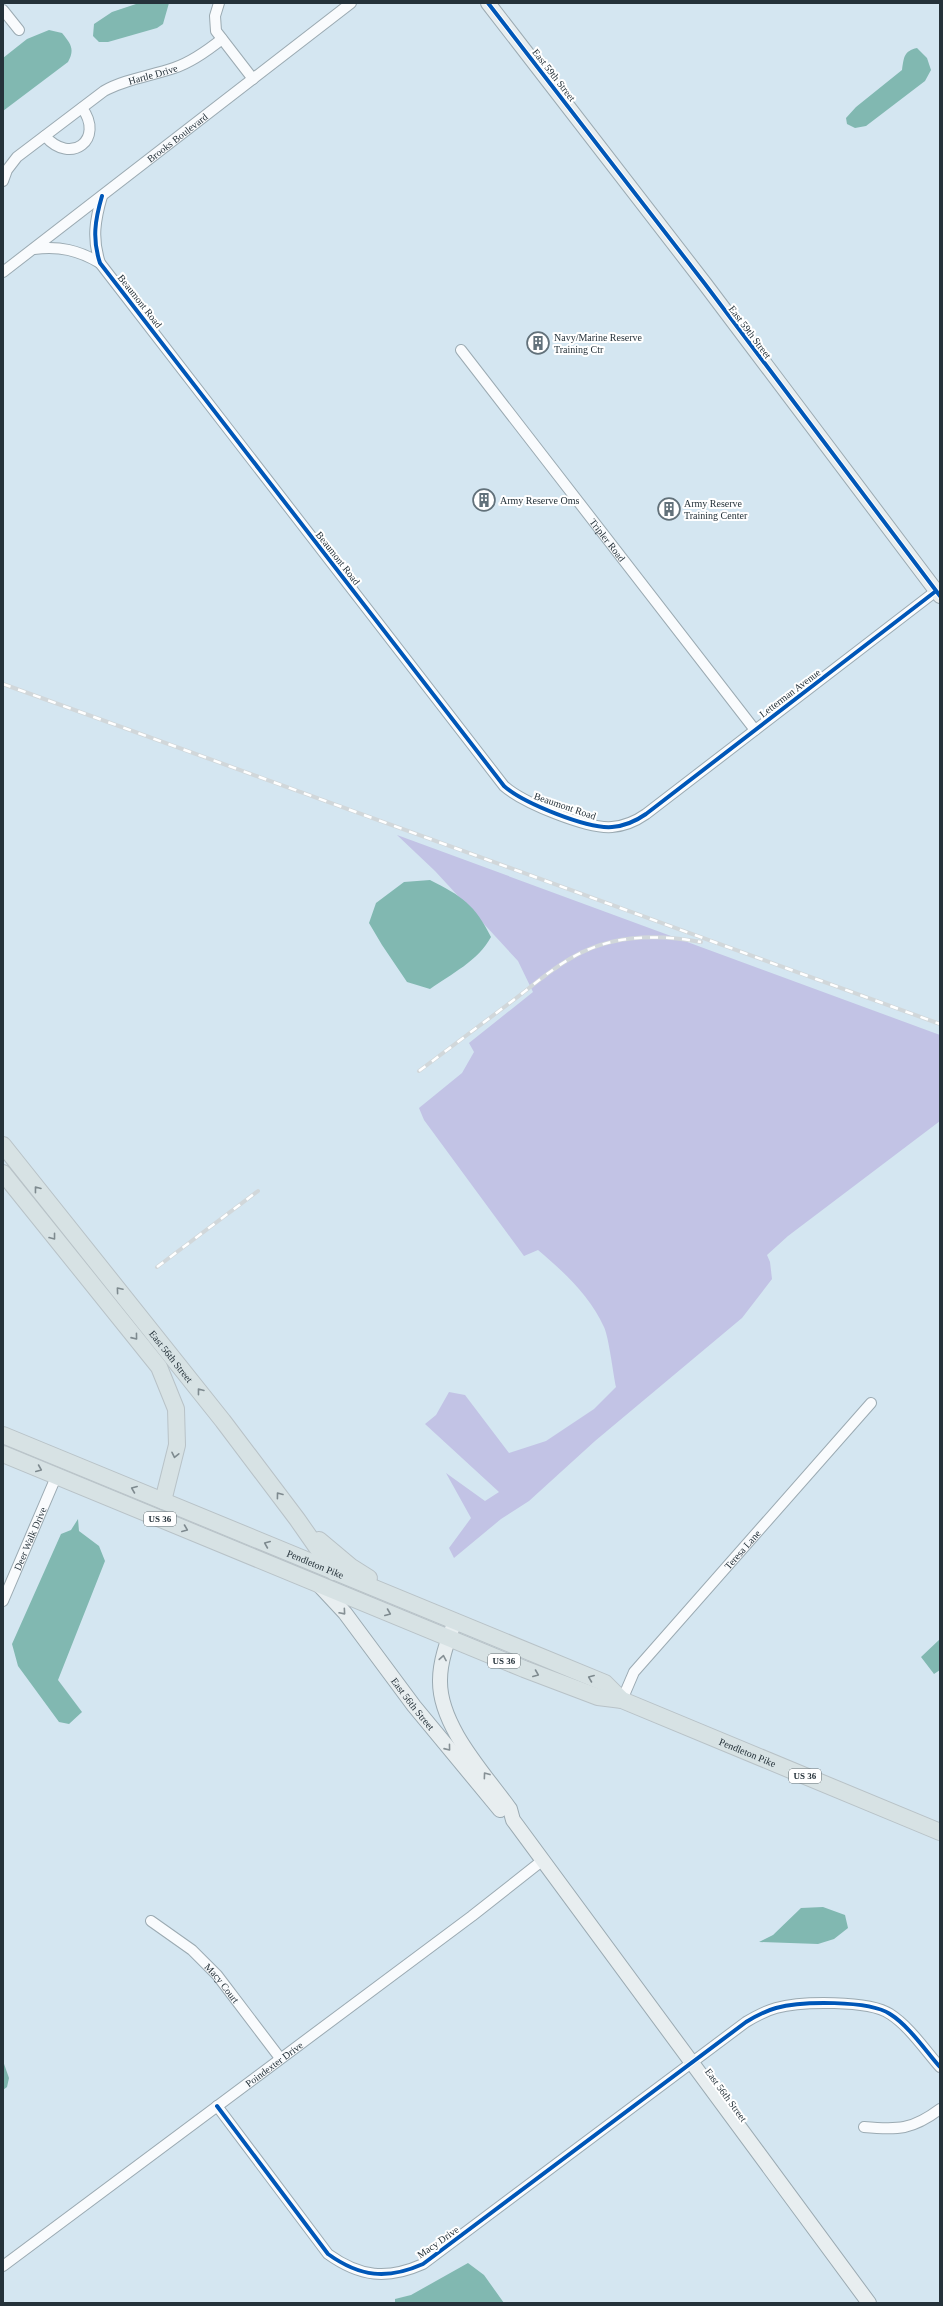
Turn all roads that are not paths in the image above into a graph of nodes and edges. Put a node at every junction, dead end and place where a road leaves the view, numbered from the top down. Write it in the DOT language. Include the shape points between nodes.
graph roads {
  1 [pos="219,3"];
  2 [pos="351,3"];
  3 [pos="488,3"];
  4 [pos="3,10"];
  5 [pos="19,30"];
  6 [pos="222,39"];
  7 [pos="253,79"];
  8 [pos="82,108"];
  9 [pos="45,136"];
  10 [pos="3,181"];
  11 [pos="102,196"];
  12 [pos="32,249"];
  13 [pos="100,263"];
  14 [pos="3,272"];
  15 [pos="461,350"];
  16 [pos="938,593"];
  17 [pos="755,730"];
  18 [pos="655,807"];
  19 [pos="5,1152"];
  20 [pos="3,1173"];
  21 [pos="870,1403"];
  22 [pos="3,1435"];
  23 [pos="3,1454"];
  24 [pos="56,1476"];
  25 [pos="164,1501"];
  26 [pos="297,1519"];
  27 [pos="334,1572"];
  28 [pos="317,1583"];
  29 [pos="3,1601"];
  30 [pos="406,1601"];
  31 [pos="455,1621"];
  32 [pos="448,1638"];
  33 [pos="622,1700"];
  34 [pos="513,1820"];
  35 [pos="940,1832"];
  36 [pos="543,1860"];
  37 [pos="151,1921"];
  38 [pos="280,2058"];
  39 [pos="692,2062"];
  40 [pos="940,2067"];
  41 [pos="217,2106"];
  42 [pos="940,2109"];
  43 [pos="864,2127"];
  44 [pos="3,2266"];
  45 [pos="869,2303"];
  1 -- 6 [label="street" via="214,22 216,31"];
  2 -- 7 [label="street, Brooks Boulevard"];
  3 -- 16 [label="main road, East 59th Street" via="705,284"];
  4 -- 5 [label="street"];
  6 -- 7 [label="street"];
  6 -- 8 [label="street, Hartle Drive" via="202,55 183,65 111,87"];
  7 -- 11 [label="street, Brooks Boulevard"];
  8 -- 9 [label="street, Hartle Drive"];
  8 -- 9 [label="street" via="88,116 90,129 87,139 81,145 64,150 56,147"];
  9 -- 10 [label="street, Hartle Drive" via="12,163"];
  11 -- 12 [label="street, Brooks Boulevard"];
  11 -- 13 [label="street, Beaumont Road" via="95,219 94,236"];
  12 -- 13 [label="street, Beaumont Road" via="68,248"];
  12 -- 14 [label="street, Brooks Boulevard"];
  13 -- 18 [label="street, Beaumont Road" via="504,786 525,801 600,827 629,823"];
  15 -- 17 [label="street, Tripler Road"];
  16 -- 17 [label="street, Letterman Avenue"];
  17 -- 18 [label="street, Letterman Avenue"];
  26 -- 19 [label="main road, East 56th Street, one-way" via="192,1381"];
  20 -- 25 [label="main road, East 56th Street, one-way" via="159,1367 176,1410 178,1446"];
  21 -- 33 [label="street, Teresa Lane" via="634,1672"];
  25 -- 22 [label="main road, Pendleton Pike / US 36, one-way"];
  23 -- 24 [label="main road, Pendleton Pike / US 36, one-way"];
  24 -- 28 [label="main road, Pendleton Pike / US 36, one-way"];
  24 -- 29 [label="street, Deer Walk Drive"];
  27 -- 25 [label="main road, Pendleton Pike / US 36, one-way"];
  26 -- 27 [label="main road, East 56th Street"];
  26 -- 30 [label="main road" via="345,1562"];
  27 -- 30 [label="main road, Pendleton Pike / US 36"];
  28 -- 32 [label="main road, Pendleton Pike / US 36, one-way"];
  28 -- 34 [label="main road, East 56th Street, one-way" via="345,1613 461,1764 504,1815"];
  30 -- 31 [label="main road, Pendleton Pike / US 36"];
  31 -- 32 [label="main road, East 56th Street"];
  33 -- 31 [label="main road, Pendleton Pike / US 36, one-way" via="605,1683"];
  32 -- 33 [label="main road, Pendleton Pike / US 36, one-way" via="584,1693"];
  34 -- 32 [label="main road, East 56th Street, one-way" via="510,1809 450,1723 441,1695 440,1680"];
  33 -- 35 [label="main road, Pendleton Pike / US 36"];
  34 -- 36 [label="main road, East 56th Street"];
  36 -- 38 [label="street, Poindexter Drive"];
  36 -- 39 [label="main road, East 56th Street"];
  37 -- 38 [label="street, Macy Court" via="192,1950 217,1975"];
  38 -- 41 [label="street, Poindexter Drive"];
  39 -- 40 [label="street, Macy Drive" via="751,2019 769,2011 798,2005 861,2004 890,2014"];
  39 -- 41 [label="street, Macy Drive" via="423,2264 387,2275 350,2268 328,2254"];
  39 -- 45 [label="main road, East 56th Street"];
  41 -- 44 [label="street, Poindexter Drive"];
  42 -- 43 [label="street" via="923,2122 905,2128 891,2130"];
}
